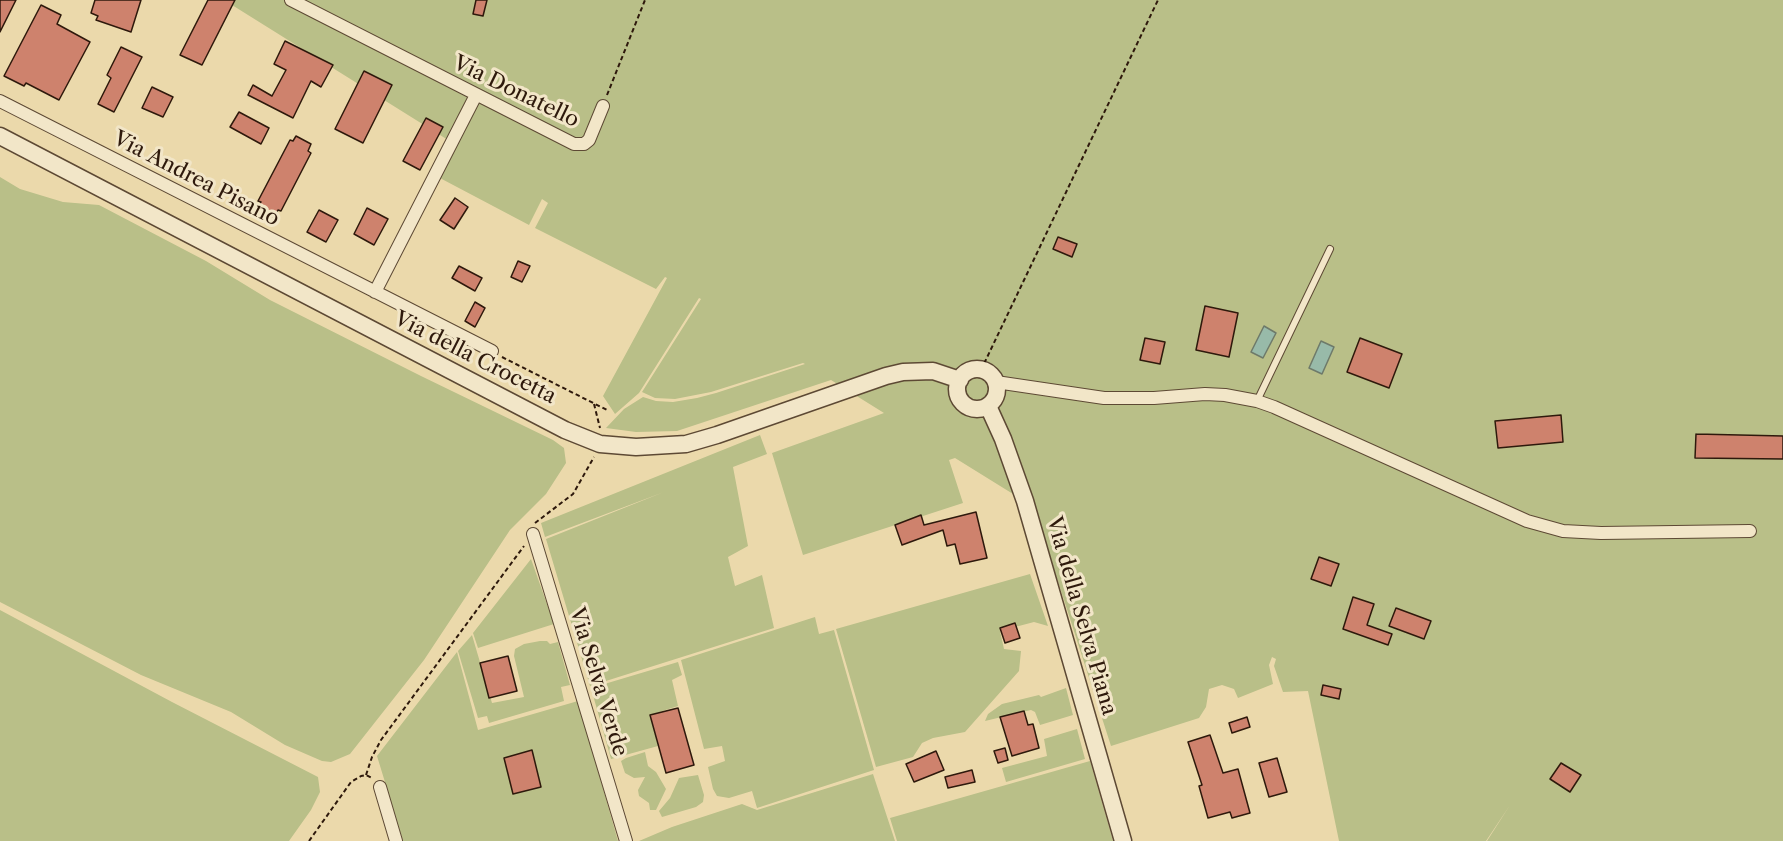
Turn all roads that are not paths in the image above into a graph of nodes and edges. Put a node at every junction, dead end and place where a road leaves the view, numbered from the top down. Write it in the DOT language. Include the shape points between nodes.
graph roads {
  1 [pos="291,0"];
  2 [pos="476,95"];
  3 [pos="0,101"];
  4 [pos="603,106"];
  5 [pos="0,136"];
  6 [pos="1330,249"];
  7 [pos="375,292"];
  8 [pos="492,351"];
  9 [pos="960,380"];
  10 [pos="996,382"];
  11 [pos="1257,401"];
  12 [pos="988,406"];
  13 [pos="1750,531"];
  14 [pos="533,534"];
  15 [pos="380,787"];
  16 [pos="396,841"];
  17 [pos="626,841"];
  18 [pos="1123,841"];
  1 -- 2 [label="street, Via Donatello"];
  2 -- 4 [label="street, Via Donatello" via="579,145 593,135"];
  2 -- 7 [label="street"];
  3 -- 7 [label="street, Via Andrea Pisano"];
  5 -- 9 [label="street, Via della Crocetta" via="597,443 636,447 686,444 903,372 933,371"];
  6 -- 11 [label="lane"];
  7 -- 8 [label="street, Via Andrea Pisano"];
  9 -- 10 [label="street" via="969,371 981,370"];
  9 -- 12 [label="street" via="958,393 964,404 975,409"];
  10 -- 11 [label="street" via="1094,398 1205,394"];
  10 -- 12 [label="street" via="996,395"];
  11 -- 13 [label="street" via="1545,527 1590,533"];
  12 -- 18 [label="street, Via della Selva Piana" via="1025,501"];
  14 -- 17 [label="street, Via Selva Verde"];
  15 -- 16 [label="street"];
}
